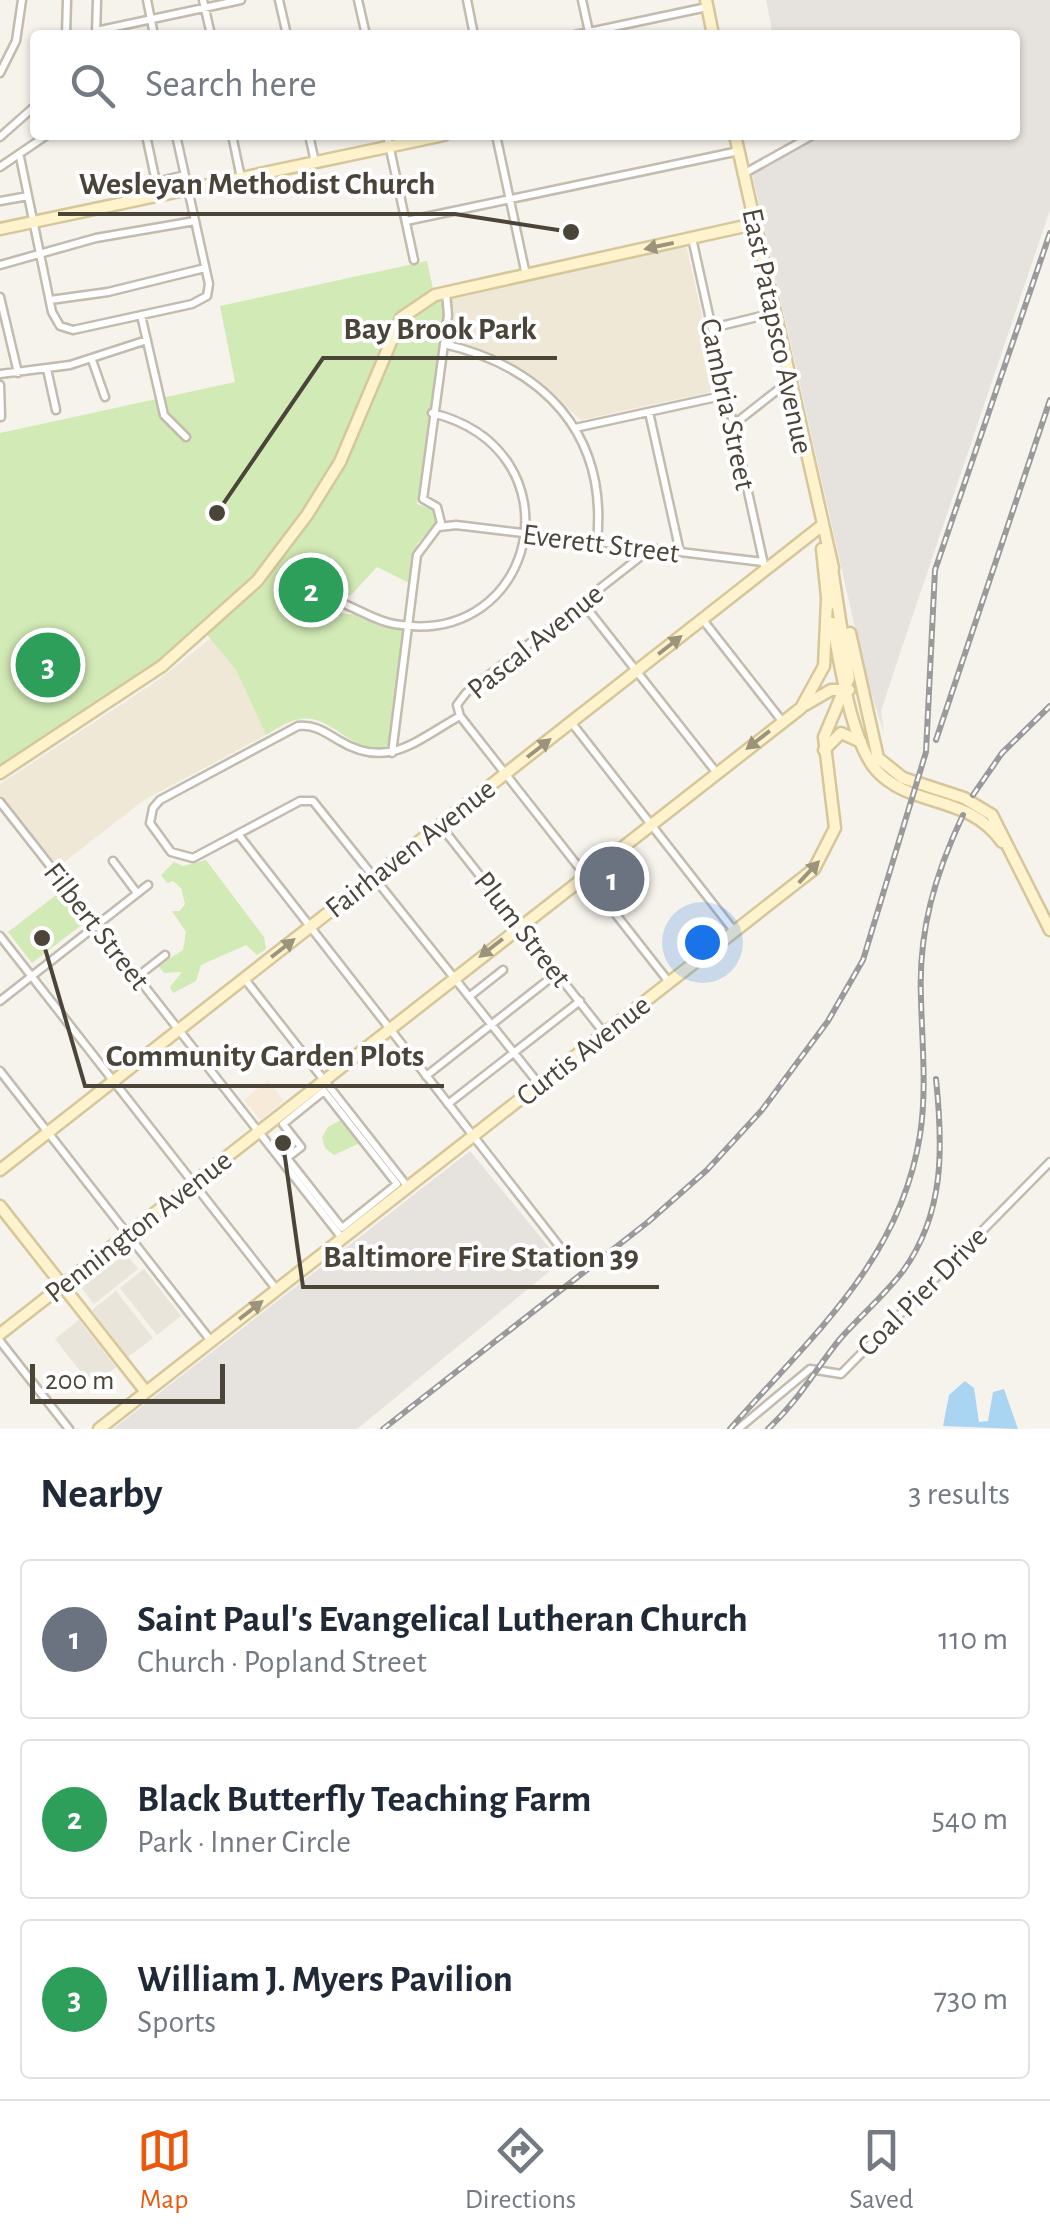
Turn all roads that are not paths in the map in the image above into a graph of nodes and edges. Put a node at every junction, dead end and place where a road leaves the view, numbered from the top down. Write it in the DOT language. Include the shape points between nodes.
graph roads {
  1 [pos="22,0"];
  2 [pos="68,0"];
  3 [pos="97,0"];
  4 [pos="147,0"];
  5 [pos="241,0"];
  6 [pos="279,0"];
  7 [pos="358,0"];
  8 [pos="467,0"];
  9 [pos="582,0"];
  10 [pos="204,4"];
  11 [pos="706,4"];
  12 [pos="151,20"];
  13 [pos="66,30"];
  14 [pos="96,30"];
  15 [pos="109,30"];
  16 [pos="153,30"];
  17 [pos="209,30"];
  18 [pos="285,30"];
  19 [pos="365,30"];
  20 [pos="473,30"];
  21 [pos="589,30"];
  22 [pos="597,30"];
  23 [pos="713,30"];
  24 [pos="0,73"];
  25 [pos="30,110"];
  26 [pos="0,137"];
  27 [pos="41,140"];
  28 [pos="147,140"];
  29 [pos="177,140"];
  30 [pos="233,140"];
  31 [pos="310,140"];
  32 [pos="497,140"];
  33 [pos="736,140"];
  34 [pos="804,140"];
  35 [pos="388,141"];
  36 [pos="739,151"];
  37 [pos="20,158"];
  38 [pos="315,162"];
  39 [pos="0,167"];
  40 [pos="744,173"];
  41 [pos="185,175"];
  42 [pos="242,178"];
  43 [pos="188,190"];
  44 [pos="28,196"];
  45 [pos="510,199"];
  46 [pos="0,201"];
  47 [pos="195,220"];
  48 [pos="406,221"];
  49 [pos="34,222"];
  50 [pos="754,224"];
  51 [pos="0,229"];
  52 [pos="692,238"];
  53 [pos="40,252"];
  54 [pos="414,260"];
  55 [pos="0,265"];
  56 [pos="205,268"];
  57 [pos="526,275"];
  58 [pos="446,293"];
  59 [pos="0,297"];
  60 [pos="50,300"];
  61 [pos="774,313"];
  62 [pos="141,315"];
  63 [pos="712,328"];
  64 [pos="147,340"];
  65 [pos="444,344"];
  66 [pos="92,360"];
  67 [pos="47,370"];
  68 [pos="18,373"];
  69 [pos="0,374"];
  70 [pos="788,380"];
  71 [pos="0,385"];
  72 [pos="726,396"];
  73 [pos="105,397"];
  74 [pos="56,410"];
  75 [pos="649,412"];
  76 [pos="432,413"];
  77 [pos="1,417"];
  78 [pos="733,425"];
  79 [pos="575,428"];
  80 [pos="186,437"];
  81 [pos="439,527"];
  82 [pos="820,527"];
  83 [pos="526,533"];
  84 [pos="597,541"];
  85 [pos="651,548"];
  86 [pos="680,552"];
  87 [pos="831,562"];
  88 [pos="764,566"];
  89 [pos="827,600"];
  90 [pos="582,602"];
  91 [pos="344,604"];
  92 [pos="702,620"];
  93 [pos="408,626"];
  94 [pos="637,671"];
  95 [pos="847,689"];
  96 [pos="801,708"];
  97 [pos="460,716"];
  98 [pos="572,722"];
  99 [pos="782,722"];
  100 [pos="867,741"];
  101 [pos="824,751"];
  102 [pos="392,753"];
  103 [pos="716,772"];
  104 [pos="0,773"];
  105 [pos="506,774"];
  106 [pos="0,802"];
  107 [pos="651,824"];
  108 [pos="440,825"];
  109 [pos="238,834"];
  110 [pos="112,861"];
  111 [pos="585,875"];
  112 [pos="376,876"];
  113 [pos="148,885"];
  114 [pos="138,893"];
  115 [pos="1045,910"];
  116 [pos="96,925"];
  117 [pos="520,926"];
  118 [pos="310,927"];
  119 [pos="1050,930"];
  120 [pos="735,932"];
  121 [pos="0,936"];
  122 [pos="165,955"];
  123 [pos="503,970"];
  124 [pos="557,973"];
  125 [pos="32,976"];
  126 [pos="137,977"];
  127 [pos="455,977"];
  128 [pos="244,978"];
  129 [pos="670,982"];
  130 [pos="470,996"];
  131 [pos="0,1001"];
  132 [pos="580,1002"];
  133 [pos="492,1024"];
  134 [pos="390,1028"];
  135 [pos="178,1030"];
  136 [pos="605,1034"];
  137 [pos="514,1053"];
  138 [pos="0,1071"];
  139 [pos="426,1076"];
  140 [pos="113,1081"];
  141 [pos="539,1084"];
  142 [pos="324,1085"];
  143 [pos="448,1104"];
  144 [pos="48,1132"];
  145 [pos="258,1132"];
  146 [pos="473,1136"];
  147 [pos="1050,1162"];
  148 [pos="0,1170"];
  149 [pos="193,1183"];
  150 [pos="408,1187"];
  151 [pos="0,1206"];
  152 [pos="128,1234"];
  153 [pos="342,1239"];
  154 [pos="563,1251"];
  155 [pos="62,1285"];
  156 [pos="277,1290"];
  157 [pos="0,1337"];
  158 [pos="211,1341"];
  159 [pos="146,1392"];
  160 [pos="69,1429"];
  161 [pos="99,1429"];
  162 [pos="738,1429"];
  1 -- 24 [label="street" via="16,42"];
  2 -- 13 [label="street"];
  3 -- 14 [label="street"];
  4 -- 12 [label="street"];
  5 -- 10 [label="street"];
  6 -- 18 [label="street"];
  7 -- 19 [label="street"];
  8 -- 20 [label="street"];
  9 -- 21 [label="street"];
  10 -- 12 [label="street"];
  10 -- 17 [label="street"];
  11 -- 22 [label="street"];
  11 -- 23 [label="main road"];
  12 -- 15 [label="street"];
  12 -- 16 [label="street"];
  25 -- 26 [label="street"];
  27 -- 37 [label="street"];
  28 -- 41 [label="street" via="156,182"];
  29 -- 41 [label="street"];
  30 -- 42 [label="street"];
  31 -- 38 [label="street"];
  32 -- 45 [label="street"];
  33 -- 36 [label="main road, East Patapsco Avenue"];
  34 -- 40 [label="street"];
  35 -- 38 [label="main road"];
  35 -- 48 [label="street"];
  36 -- 40 [label="main road, East Patapsco Avenue"];
  36 -- 45 [label="street"];
  37 -- 39 [label="street"];
  37 -- 44 [label="street"];
  38 -- 42 [label="main road"];
  40 -- 50 [label="main road, East Patapsco Avenue"];
  41 -- 43 [label="street"];
  42 -- 43 [label="main road"];
  43 -- 47 [label="street"];
  43 -- 49 [label="main road"];
  44 -- 46 [label="street"];
  44 -- 49 [label="street"];
  45 -- 48 [label="street"];
  45 -- 57 [label="street"];
  47 -- 53 [label="street"];
  47 -- 56 [label="street"];
  48 -- 54 [label="street"];
  49 -- 51 [label="main road"];
  49 -- 53 [label="street"];
  50 -- 52 [label="main road"];
  50 -- 61 [label="main road, East Patapsco Avenue"];
  52 -- 57 [label="main road, one-way"];
  52 -- 63 [label="street, Cambria Street"];
  53 -- 55 [label="street"];
  53 -- 60 [label="street"];
  56 -- 60 [label="street"];
  56 -- 62 [label="street" via="207,296"];
  57 -- 58 [label="main road"];
  58 -- 65 [label="street"];
  58 -- 104 [label="main road" via="401,318 340,462 257,581 162,666"];
  59 -- 68 [label="street"];
  60 -- 62 [label="street" via="60,326 73,330"];
  61 -- 63 [label="street"];
  61 -- 70 [label="main road, East Patapsco Avenue"];
  62 -- 64 [label="street"];
  63 -- 72 [label="street, Cambria Street"];
  64 -- 66 [label="street"];
  64 -- 80 [label="street" via="164,415"];
  65 -- 76 [label="street"];
  65 -- 79 [label="street" via="508,365 545,391"];
  66 -- 67 [label="street"];
  66 -- 73 [label="street"];
  67 -- 68 [label="street"];
  67 -- 74 [label="street"];
  68 -- 69 [label="street"];
  70 -- 78 [label="street"];
  70 -- 82 [label="main road, East Patapsco Avenue"];
  71 -- 77 [label="street"];
  72 -- 75 [label="street"];
  72 -- 78 [label="street, Cambria Street"];
  75 -- 79 [label="street"];
  75 -- 86 [label="street"];
  76 -- 81 [label="street" via="423,499 437,507"];
  76 -- 83 [label="street" via="476,429 502,451 523,490"];
  78 -- 88 [label="street, Cambria Street"];
  79 -- 84 [label="street" via="594,479"];
  81 -- 83 [label="street, Everett Street"];
  81 -- 93 [label="street" via="419,549"];
  82 -- 87 [label="main road, East Patapsco Avenue"];
  82 -- 88 [label="main road, Fairhaven Avenue"];
  82 -- 89 [label="main road, East Patapsco Avenue"];
  83 -- 84 [label="street, Everett Street"];
  83 -- 93 [label="street" via="512,574 485,605 448,622"];
  84 -- 85 [label="street, Everett Street"];
  85 -- 86 [label="street, Everett Street"];
  85 -- 90 [label="street, Pascal Avenue"];
  86 -- 88 [label="street, Everett Street"];
  87 -- 95 [label="main road, Curtis Avenue"];
  87 -- 100 [label="main road, East Patapsco Avenue"];
  88 -- 92 [label="main road, Fairhaven Avenue"];
  89 -- 95 [label="main road, East Patapsco Avenue"];
  89 -- 96 [label="main road, Pennington Avenue" via="824,666"];
  90 -- 94 [label="street"];
  90 -- 97 [label="street, Pascal Avenue" via="466,692"];
  91 -- 93 [label="street"];
  94 -- 92 [label="main road, Fairhaven Avenue, one-way"];
  92 -- 99 [label="street"];
  93 -- 102 [label="street"];
  94 -- 98 [label="main road, Fairhaven Avenue"];
  94 -- 103 [label="street"];
  95 -- 96 [label="main road" via="831,690"];
  95 -- 100 [label="main road, East Patapsco Avenue"];
  95 -- 101 [label="main road, Curtis Avenue" via="825,729"];
  96 -- 99 [label="main road, Pennington Avenue"];
  97 -- 102 [label="street, Pascal Avenue"];
  97 -- 105 [label="street"];
  105 -- 98 [label="main road, Fairhaven Avenue, one-way"];
  98 -- 107 [label="street"];
  99 -- 103 [label="main road, Pennington Avenue, one-way"];
  100 -- 101 [label="main road" via="842,733"];
  100 -- 115 [label="main road, East Patapsco Avenue" via="884,777 972,812 992,828"];
  120 -- 101 [label="main road, Curtis Avenue, one-way" via="823,857 835,812"];
  102 -- 109 [label="street" via="364,755 319,728 298,726 160,800 150,818 167,848 186,859"];
  103 -- 107 [label="main road, Pennington Avenue"];
  105 -- 108 [label="main road, Fairhaven Avenue"];
  105 -- 111 [label="street"];
  106 -- 116 [label="street, Filbert Street"];
  107 -- 111 [label="main road, Pennington Avenue"];
  107 -- 120 [label="street"];
  108 -- 112 [label="main road, Fairhaven Avenue"];
  108 -- 117 [label="street, Plum Street"];
  109 -- 112 [label="street" via="308,800"];
  109 -- 118 [label="street"];
  110 -- 114 [label="street"];
  111 -- 117 [label="main road, Pennington Avenue"];
  111 -- 129 [label="street"];
  112 -- 118 [label="main road, Fairhaven Avenue"];
  112 -- 127 [label="street"];
  113 -- 114 [label="street"];
  114 -- 116 [label="street"];
  115 -- 119 [label="main road, East Patapsco Avenue"];
  116 -- 125 [label="street"];
  116 -- 126 [label="street, Filbert Street"];
  117 -- 124 [label="street, Plum Street"];
  117 -- 127 [label="main road, Pennington Avenue, one-way"];
  128 -- 118 [label="main road, Fairhaven Avenue, one-way"];
  118 -- 134 [label="street"];
  120 -- 129 [label="main road, Curtis Avenue"];
  121 -- 125 [label="street"];
  122 -- 126 [label="street"];
  123 -- 130 [label="street"];
  124 -- 132 [label="street, Plum Street"];
  124 -- 133 [label="street"];
  125 -- 131 [label="street"];
  125 -- 140 [label="street"];
  126 -- 135 [label="street, Filbert Street"];
  127 -- 130 [label="street"];
  127 -- 134 [label="main road, Pennington Avenue"];
  128 -- 135 [label="main road, Fairhaven Avenue"];
  128 -- 142 [label="street"];
  129 -- 136 [label="main road, Curtis Avenue"];
  130 -- 133 [label="street"];
  132 -- 136 [label="street, Plum Street"];
  132 -- 137 [label="street"];
  133 -- 137 [label="street"];
  133 -- 139 [label="street"];
  134 -- 139 [label="street"];
  134 -- 142 [label="main road, Pennington Avenue"];
  135 -- 140 [label="main road, Fairhaven Avenue"];
  135 -- 145 [label="street, Filbert Street"];
  136 -- 141 [label="main road, Curtis Avenue"];
  137 -- 141 [label="street"];
  137 -- 143 [label="street"];
  138 -- 144 [label="street"];
  139 -- 143 [label="street"];
  140 -- 144 [label="main road, Fairhaven Avenue"];
  140 -- 149 [label="street"];
  141 -- 146 [label="main road, Curtis Avenue"];
  142 -- 142 [label="street" via="283,1124 301,1147 287,1158 342,1228 397,1184"];
  142 -- 145 [label="main road, Pennington Avenue"];
  142 -- 150 [label="street"];
  143 -- 146 [label="street"];
  144 -- 148 [label="main road, Fairhaven Avenue"];
  144 -- 152 [label="street"];
  145 -- 149 [label="main road, Pennington Avenue"];
  145 -- 153 [label="street, Filbert Street"];
  146 -- 150 [label="main road, Curtis Avenue"];
  146 -- 154 [label="street"];
  147 -- 162 [label="street, Coal Pier Drive" via="841,1374 810,1369"];
  149 -- 152 [label="main road, Pennington Avenue"];
  149 -- 156 [label="street"];
  150 -- 153 [label="main road, Curtis Avenue"];
  151 -- 155 [label="main road"];
  152 -- 155 [label="main road, Pennington Avenue"];
  152 -- 158 [label="street"];
  153 -- 156 [label="main road, Curtis Avenue"];
  155 -- 157 [label="main road, Pennington Avenue"];
  155 -- 159 [label="main road"];
  158 -- 156 [label="main road, Curtis Avenue, one-way"];
  157 -- 160 [label="street"];
  158 -- 159 [label="main road, Curtis Avenue"];
  159 -- 161 [label="main road, Curtis Avenue"];
}
